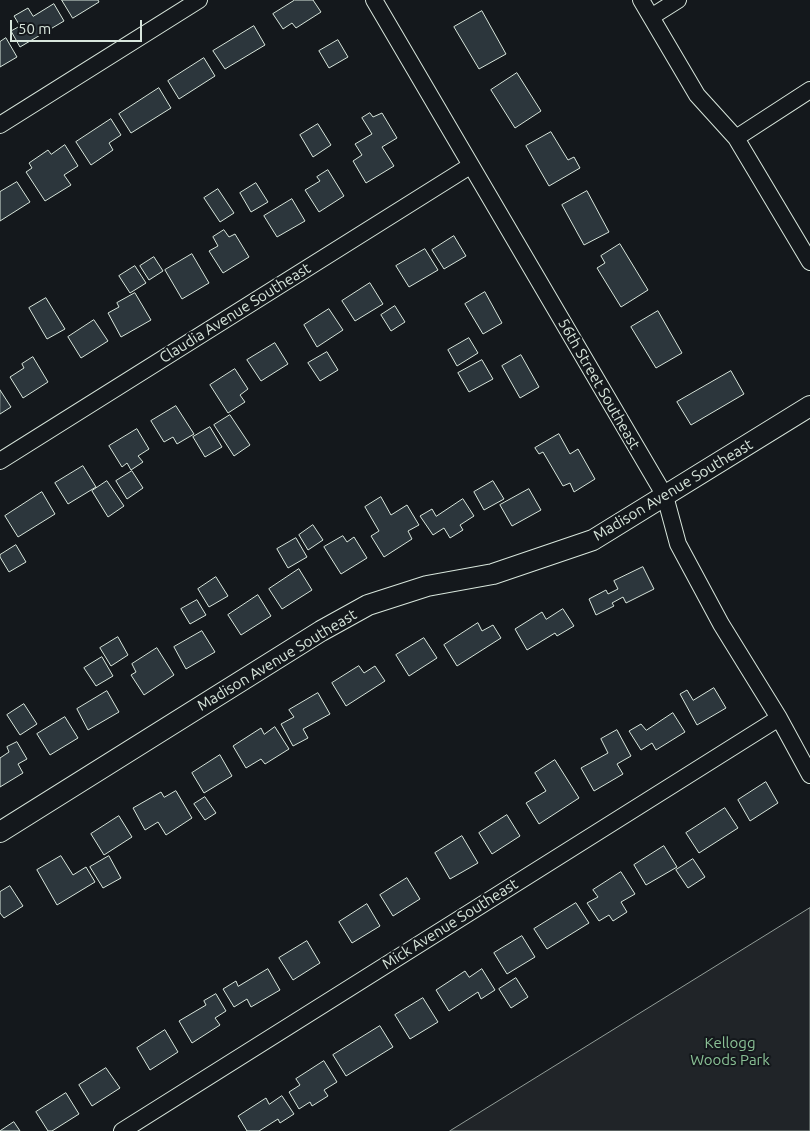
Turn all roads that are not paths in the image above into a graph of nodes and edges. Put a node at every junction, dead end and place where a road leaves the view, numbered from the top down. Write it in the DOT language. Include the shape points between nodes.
graph roads {
  1 [pos="200,0"];
  2 [pos="374,0"];
  3 [pos="641,0"];
  4 [pos="678,0"];
  5 [pos="651,17"];
  6 [pos="810,90"];
  7 [pos="0,125"];
  8 [pos="736,138"];
  9 [pos="470,166"];
  10 [pos="810,262"];
  11 [pos="810,406"];
  12 [pos="0,461"];
  13 [pos="665,496"];
  14 [pos="778,718"];
  15 [pos="810,775"];
  16 [pos="0,832"];
  17 [pos="122,1131"];
  1 -- 7 [label="street"];
  2 -- 9 [label="street, 56th Street Southeast"];
  3 -- 5 [label="street"];
  4 -- 5 [label="street"];
  5 -- 8 [label="street" via="697,95"];
  6 -- 8 [label="street"];
  8 -- 10 [label="street"];
  9 -- 12 [label="street, Claudia Avenue Southeast"];
  9 -- 13 [label="street, 56th Street Southeast"];
  11 -- 13 [label="street, Madison Avenue Southeast"];
  13 -- 14 [label="street, 56th Street Southeast" via="678,544 721,624"];
  13 -- 16 [label="street, Madison Avenue Southeast" via="593,540 493,574 427,586 368,605 321,631"];
  14 -- 15 [label="street, 56th Street Southeast"];
  14 -- 17 [label="street, Mick Avenue Southeast"];
}
